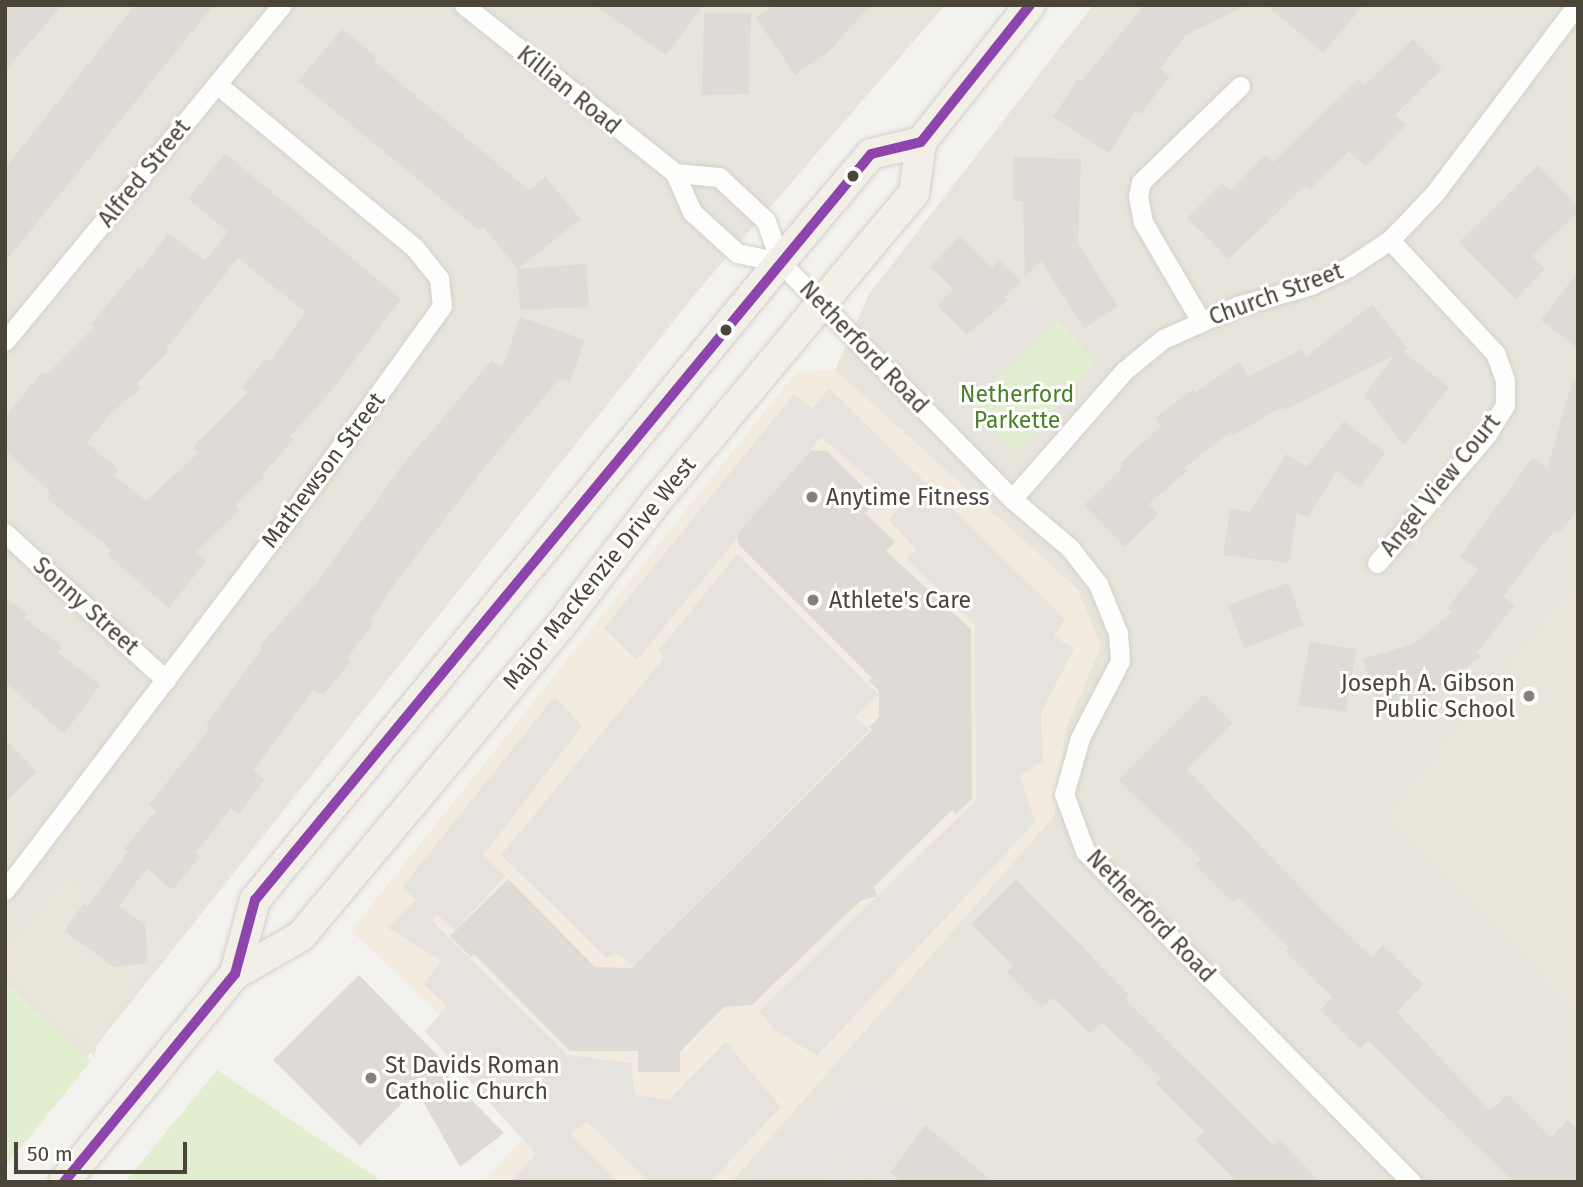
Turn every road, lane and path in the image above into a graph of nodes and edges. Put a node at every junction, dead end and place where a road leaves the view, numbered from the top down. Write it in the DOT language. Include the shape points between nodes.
graph roads {
  1 [pos="282,5"];
  2 [pos="464,5"];
  3 [pos="1030,5"];
  4 [pos="1577,5"];
  5 [pos="217,84"];
  6 [pos="1240,86"];
  7 [pos="921,142"];
  8 [pos="675,173"];
  9 [pos="1390,240"];
  10 [pos="780,262"];
  11 [pos="820,302"];
  12 [pos="1201,321"];
  13 [pos="5,341"];
  14 [pos="1012,499"];
  15 [pos="5,533"];
  16 [pos="1377,563"];
  17 [pos="166,680"];
  18 [pos="5,890"];
  19 [pos="235,974"];
  20 [pos="64,1182"];
  21 [pos="1411,1182"];
  1 -- 5 [label="street, Alfred Street"];
  2 -- 8 [label="street, Killian Road"];
  3 -- 7 [label="main road"];
  4 -- 9 [label="street, Church Street" via="1434,194"];
  5 -- 13 [label="street, Alfred Street"];
  5 -- 17 [label="street, Mathewson Street" via="415,248 439,278 442,306"];
  6 -- 12 [label="street" via="1141,182 1138,196 1143,222"];
  7 -- 10 [label="main road, Major MacKenzie Drive West" via="871,154"];
  7 -- 11 [label="main road, Major MacKenzie Drive West" via="914,192"];
  8 -- 10 [label="street, Killian Road" via="692,212 737,253"];
  8 -- 10 [label="street" via="719,177 766,221"];
  9 -- 12 [label="street, Church Street" via="1311,285"];
  9 -- 16 [label="street, Angel View Court" via="1495,353 1505,380 1505,405 1487,434"];
  10 -- 11 [label="street, Netherford Road"];
  10 -- 19 [label="main road, Major MacKenzie Drive West" via="256,900"];
  11 -- 14 [label="street, Netherford Road"];
  11 -- 19 [label="main road, Major MacKenzie Drive West" via="561,625 301,936"];
  12 -- 14 [label="street, Church Street" via="1163,339 1124,371"];
  14 -- 21 [label="street, Netherford Road" via="1070,548 1098,584 1121,643 1120,660 1080,738 1064,794 1086,851"];
  15 -- 17 [label="street, Sonny Street"];
  17 -- 18 [label="street, Mathewson Street"];
  19 -- 20 [label="main road, Major MacKenzie Drive West"];
}
